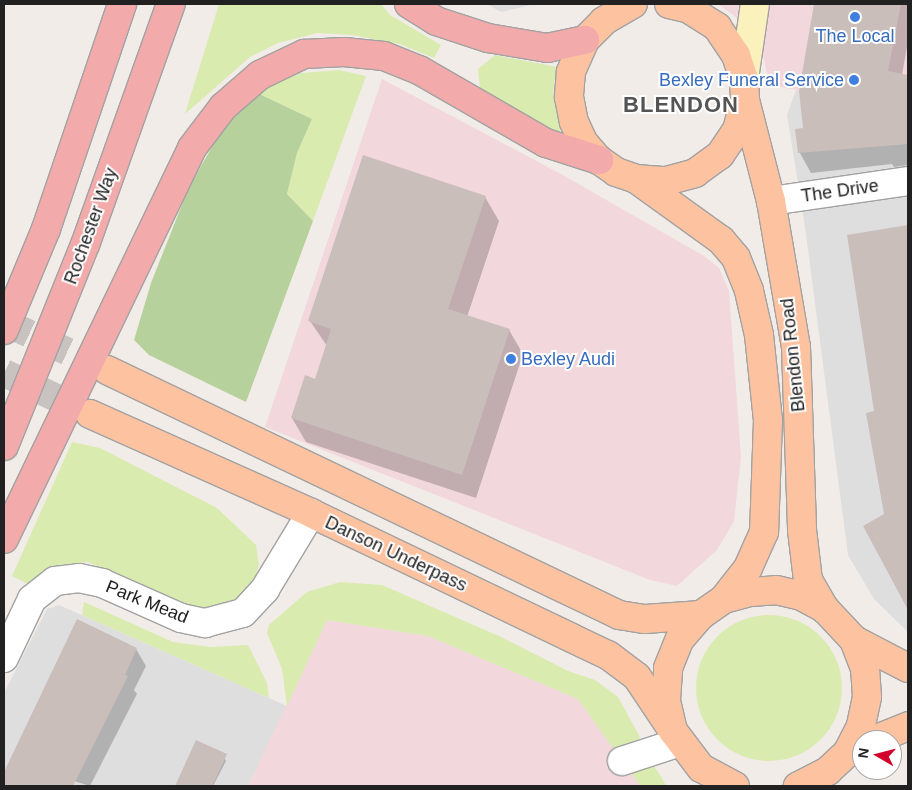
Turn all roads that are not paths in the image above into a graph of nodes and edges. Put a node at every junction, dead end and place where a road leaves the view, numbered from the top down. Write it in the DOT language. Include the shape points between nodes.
graph roads {
  1 [pos="122,4"];
  2 [pos="171,4"];
  3 [pos="409,4"];
  4 [pos="633,4"];
  5 [pos="669,4"];
  6 [pos="755,4"];
  7 [pos="585,40"];
  8 [pos="744,90"];
  9 [pos="599,160"];
  10 [pos="636,179"];
  11 [pos="908,181"];
  12 [pos="771,202"];
  13 [pos="4,330"];
  14 [pos="107,370"];
  15 [pos="90,414"];
  16 [pos="4,446"];
  17 [pos="311,513"];
  18 [pos="4,539"];
  19 [pos="724,599"];
  20 [pos="825,609"];
  21 [pos="700,615"];
  22 [pos="854,640"];
  23 [pos="4,658"];
  24 [pos="908,668"];
  25 [pos="860,730"];
  26 [pos="676,736"];
  27 [pos="852,751"];
  28 [pos="622,761"];
  29 [pos="725,785"];
  30 [pos="803,786"];
  1 -- 13 [label="highway" via="46,229"];
  2 -- 16 [label="highway, Rochester Way" via="85,245"];
  3 -- 7 [label="highway" via="436,21 488,38 547,48"];
  4 -- 7 [label="main road, Blendon Road" via="604,20"];
  5 -- 8 [label="main road, Blendon Road" via="688,8 717,27 732,48"];
  6 -- 8 [label="main road, Blendon Road"];
  7 -- 9 [label="main road, Blendon Road" via="571,72 569,97 574,122 584,143"];
  8 -- 10 [label="main road, Blendon Road" via="737,130 720,155 701,168 666,181"];
  8 -- 12 [label="main road, Blendon Road"];
  9 -- 10 [label="main road, Blendon Road" via="616,172"];
  9 -- 18 [label="highway" via="546,143 418,70 384,56 344,52 304,54 260,75 223,107 192,148"];
  10 -- 19 [label="main road, Blendon Road" via="721,240 736,258 759,335 768,420 764,532 748,568"];
  11 -- 12 [label="street, The Drive"];
  12 -- 20 [label="main road, Blendon Road" via="796,347 802,530 808,580"];
  14 -- 21 [label="main road" via="619,615 645,619"];
  15 -- 17 [label="main road, Danson Underpass"];
  17 -- 23 [label="street, Park Mead" via="265,589 243,612 205,623 181,618 102,583 79,578 55,581 32,599"];
  17 -- 26 [label="main road, Danson Underpass" via="608,655 637,677"];
  19 -- 20 [label="main road" via="776,590 801,596"];
  19 -- 21 [label="main road"];
  20 -- 22 [label="main road"];
  21 -- 26 [label="main road" via="680,639 668,668 666,700"];
  22 -- 24 [label="main road"];
  22 -- 25 [label="main road" via="865,668 867,698"];
  26 -- 28 [label="street"];
  26 -- 29 [label="main road, Danson Underpass" via="701,768"];
  27 -- 30 [label="main road"];
}
